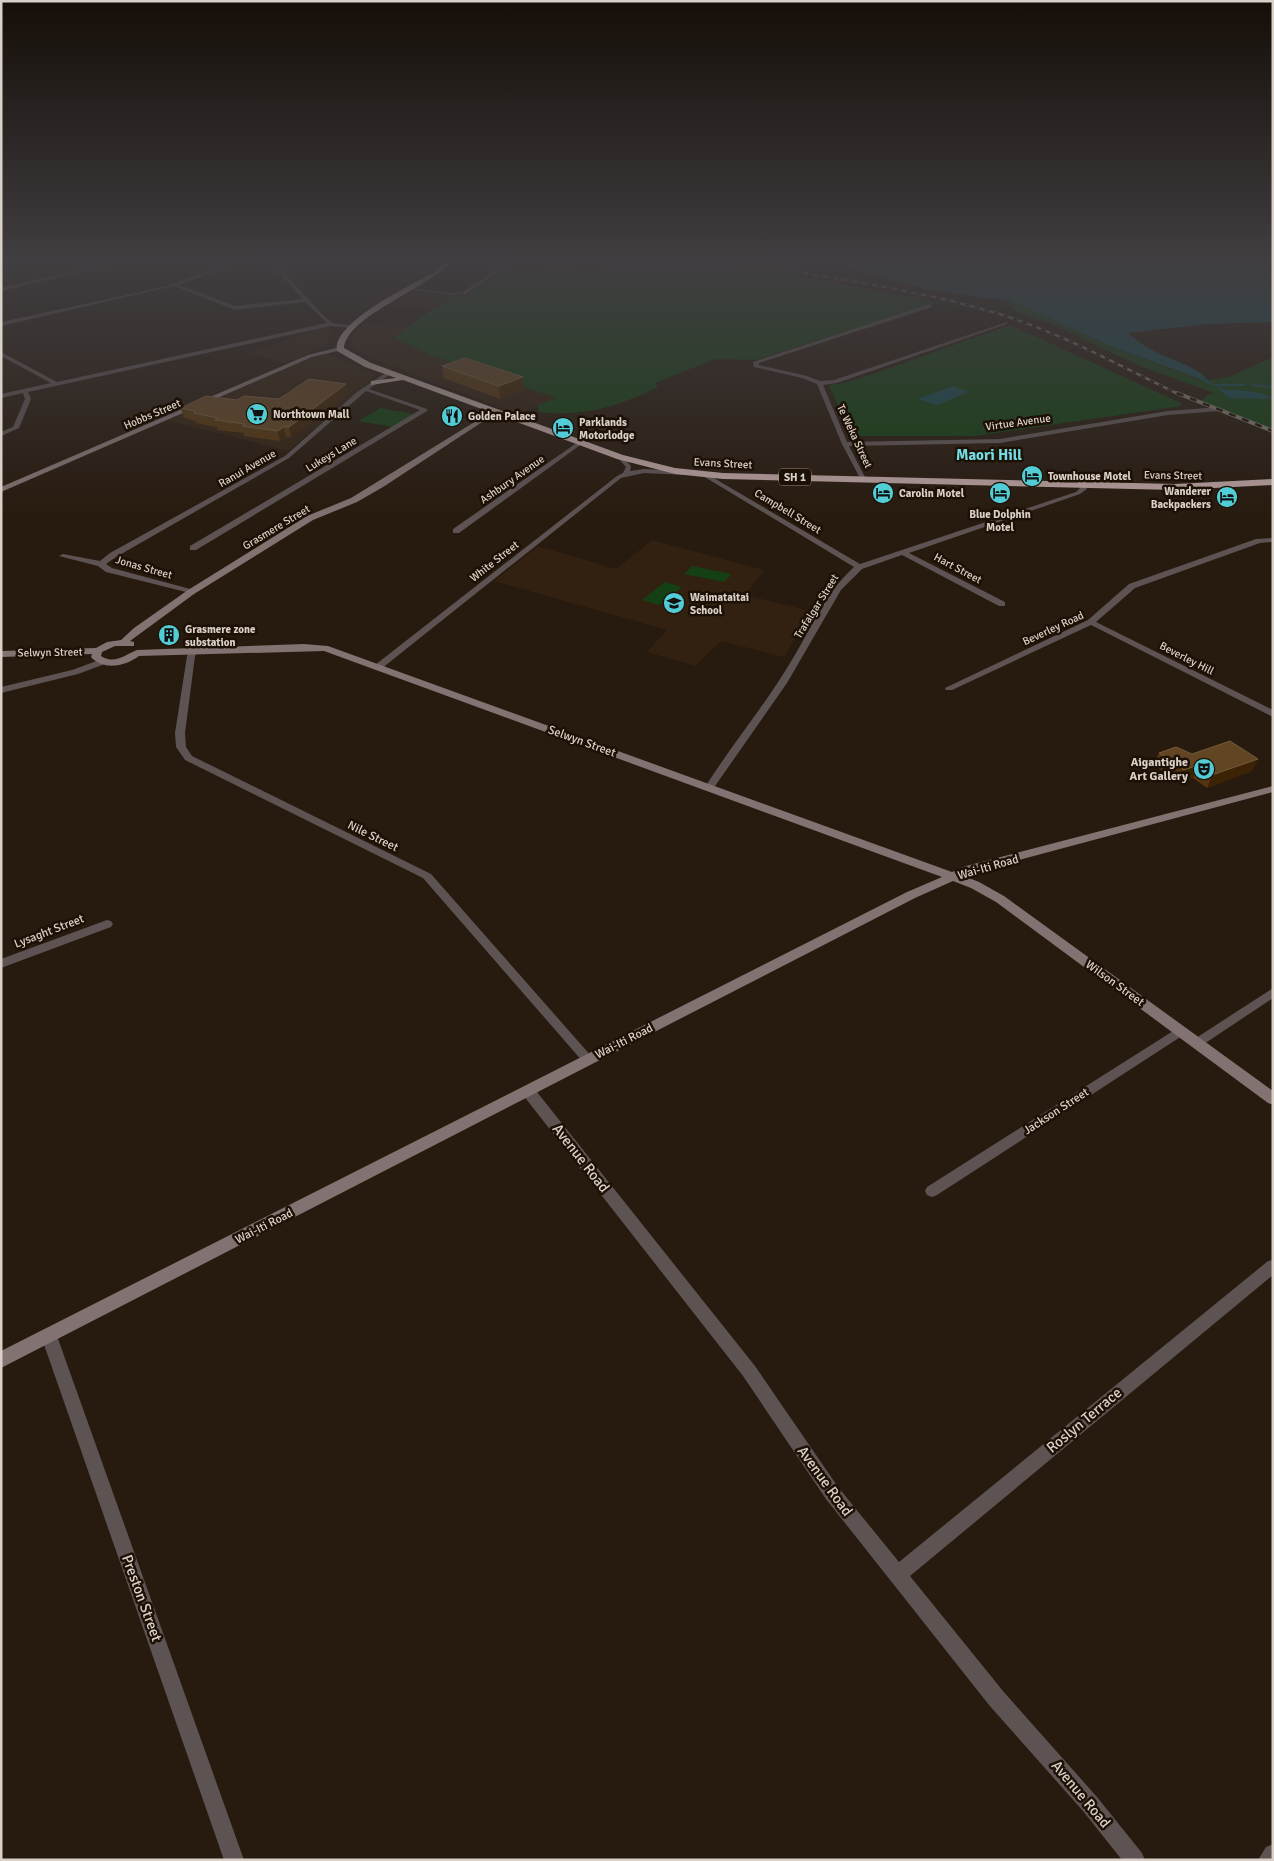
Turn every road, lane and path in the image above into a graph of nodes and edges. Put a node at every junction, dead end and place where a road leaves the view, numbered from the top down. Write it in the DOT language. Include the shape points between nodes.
graph roads {
  1 [pos="218,349"];
  2 [pos="340,349"];
  3 [pos="797,349"];
  4 [pos="931,349"];
  5 [pos="1,354"];
  6 [pos="13,361"];
  7 [pos="1,364"];
  8 [pos="390,372"];
  9 [pos="374,382"];
  10 [pos="418,382"];
  11 [pos="819,383"];
  12 [pos="57,384"];
  13 [pos="365,389"];
  14 [pos="25,391"];
  15 [pos="1,396"];
  16 [pos="1219,408"];
  17 [pos="496,411"];
  18 [pos="1,434"];
  19 [pos="844,442"];
  20 [pos="580,443"];
  21 [pos="620,457"];
  22 [pos="687,473"];
  23 [pos="625,474"];
  24 [pos="705,475"];
  25 [pos="863,479"];
  26 [pos="1273,482"];
  27 [pos="1083,485"];
  28 [pos="1,490"];
  29 [pos="456,531"];
  30 [pos="1273,540"];
  31 [pos="193,548"];
  32 [pos="904,552"];
  33 [pos="63,556"];
  34 [pos="101,564"];
  35 [pos="859,567"];
  36 [pos="191,592"];
  37 [pos="1002,604"];
  38 [pos="1091,622"];
  39 [pos="124,642"];
  40 [pos="137,650"];
  41 [pos="199,650"];
  42 [pos="98,651"];
  43 [pos="1,654"];
  44 [pos="102,662"];
  45 [pos="378,667"];
  46 [pos="948,688"];
  47 [pos="1,690"];
  48 [pos="1273,714"];
  49 [pos="710,787"];
  50 [pos="1273,790"];
  51 [pos="952,877"];
  52 [pos="106,924"];
  53 [pos="1,964"];
  54 [pos="1273,992"];
  55 [pos="1181,1031"];
  56 [pos="1197,1043"];
  57 [pos="588,1060"];
  58 [pos="528,1091"];
  59 [pos="1273,1099"];
  60 [pos="932,1191"];
  61 [pos="1273,1266"];
  62 [pos="49,1336"];
  63 [pos="1,1360"];
  64 [pos="897,1575"];
  65 [pos="1273,1854"];
  66 [pos="234,1860"];
  67 [pos="1135,1860"];
  68 [pos="1268,1860"];
  1 -- 12 [label="street"];
  2 -- 8 [label="highway, Evans Street / SH 1" via="353,358"];
  2 -- 28 [label="street, Hobbs Street" via="314,354"];
  3 -- 11 [label="street" via="756,362 756,366"];
  4 -- 11 [label="street" via="835,382"];
  5 -- 6 [label="street"];
  6 -- 7 [label="street"];
  6 -- 12 [label="street"];
  8 -- 9 [label="street, Ranui Avenue"];
  8 -- 10 [label="highway, Evans Street / SH 1"];
  9 -- 10 [label="highway" via="391,379"];
  9 -- 13 [label="street, Ranui Avenue"];
  10 -- 17 [label="highway, Evans Street / SH 1"];
  11 -- 19 [label="street, Te Weka Street"];
  12 -- 14 [label="street"];
  13 -- 31 [label="street, Lukeys Lane" via="425,410"];
  13 -- 34 [label="street, Ranui Avenue" via="287,457"];
  14 -- 15 [label="street"];
  14 -- 18 [label="street" via="28,399 16,428"];
  16 -- 19 [label="street, Virtue Avenue" via="1000,441"];
  17 -- 20 [label="highway, Evans Street / SH 1"];
  17 -- 36 [label="street, Grasmere Street" via="380,485 310,518"];
  19 -- 25 [label="street, Te Weka Street"];
  20 -- 21 [label="highway, Evans Street / SH 1"];
  20 -- 29 [label="street, Ashbury Avenue"];
  21 -- 22 [label="highway, Evans Street / SH 1"];
  21 -- 23 [label="street" via="629,467"];
  22 -- 23 [label="street" via="644,471"];
  22 -- 24 [label="highway, Evans Street / SH 1"];
  23 -- 45 [label="street, White Street"];
  24 -- 25 [label="highway, Evans Street / SH 1"];
  24 -- 35 [label="street, Campbell Street"];
  25 -- 27 [label="highway, Evans Street / SH 1"];
  26 -- 27 [label="highway, Evans Street / SH 1" via="1196,487"];
  27 -- 32 [label="street, Trafalgar Street" via="1084,490 1078,493"];
  30 -- 38 [label="street, Beverley Road" via="1214,556 1132,586"];
  32 -- 35 [label="street, Trafalgar Street"];
  32 -- 37 [label="street, Hart Street"];
  33 -- 34 [label="street, Jonas Street"];
  34 -- 36 [label="street, Jonas Street" via="109,570"];
  35 -- 49 [label="street, Trafalgar Street" via="849,575 826,607 792,668"];
  36 -- 39 [label="street, Grasmere Street"];
  38 -- 46 [label="street, Beverley Road"];
  38 -- 48 [label="street, Beverley Hill"];
  39 -- 40 [label="street"];
  39 -- 42 [label="street, Selwyn Street"];
  40 -- 41 [label="street, Selwyn Street"];
  40 -- 44 [label="street" via="122,661"];
  41 -- 45 [label="street, Selwyn Street" via="316,647"];
  41 -- 57 [label="street, Nile Street" via="191,656 180,733 181,747 188,758 428,876"];
  42 -- 43 [label="street, Selwyn Street"];
  42 -- 44 [label="street" via="96,657"];
  44 -- 47 [label="street"];
  45 -- 49 [label="street, Selwyn Street"];
  49 -- 51 [label="street, Selwyn Street"];
  50 -- 51 [label="street, Wai-Iti Road" via="979,867"];
  51 -- 55 [label="street, Wilson Street" via="995,896"];
  51 -- 57 [label="street, Wai-Iti Road"];
  52 -- 53 [label="street, Lysaght Street"];
  54 -- 56 [label="street"];
  55 -- 56 [label="street, Wilson Street"];
  55 -- 60 [label="street, Jackson Street"];
  56 -- 59 [label="street, Wilson Street"];
  57 -- 58 [label="street, Wai-Iti Road"];
  58 -- 62 [label="street, Wai-Iti Road"];
  58 -- 64 [label="street, Avenue Road" via="749,1371 832,1493"];
  61 -- 64 [label="street, Roslyn Terrace"];
  62 -- 63 [label="street, Wai-Iti Road"];
  62 -- 66 [label="street, Preston Street"];
  64 -- 67 [label="street, Avenue Road" via="996,1698"];
  65 -- 68 [label="street"];
}
